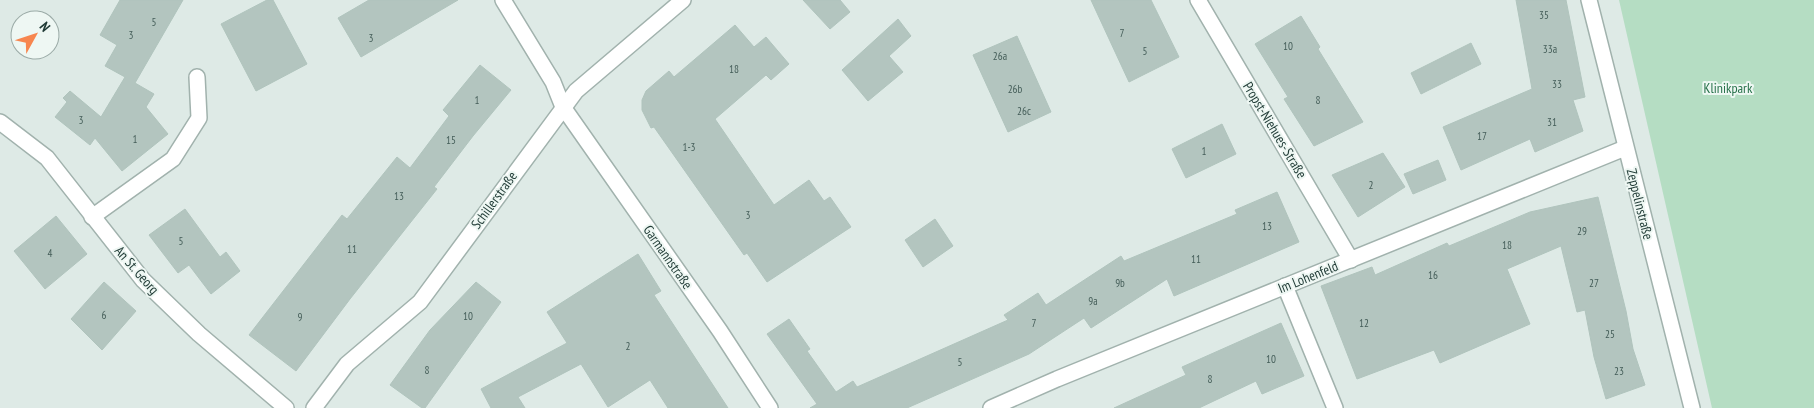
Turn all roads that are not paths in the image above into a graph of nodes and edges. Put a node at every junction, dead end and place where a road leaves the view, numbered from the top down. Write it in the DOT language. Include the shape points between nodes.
graph roads {
  1 [pos="504,0"];
  2 [pos="683,0"];
  3 [pos="1198,0"];
  4 [pos="1589,0"];
  5 [pos="197,77"];
  6 [pos="563,107"];
  7 [pos="0,122"];
  8 [pos="1625,148"];
  9 [pos="92,217"];
  10 [pos="1351,260"];
  11 [pos="1285,286"];
  12 [pos="286,408"];
  13 [pos="314,408"];
  14 [pos="770,408"];
  15 [pos="991,408"];
  16 [pos="1335,408"];
  17 [pos="1692,408"];
  1 -- 6 [label="street, Garmannstraße" via="553,82"];
  2 -- 6 [label="street, Schillerstraße" via="590,78"];
  3 -- 10 [label="street, Propst-Niehues-Straße"];
  4 -- 8 [label="street, Zeppelinstraße"];
  5 -- 9 [label="street" via="199,118 173,159"];
  6 -- 13 [label="street, Schillerstraße" via="420,302 347,364"];
  6 -- 14 [label="street, Garmannstraße"];
  7 -- 9 [label="street, An St. Georg" via="47,158"];
  8 -- 10 [label="street, Im Lohenfeld"];
  8 -- 17 [label="street, Zeppelinstraße"];
  9 -- 12 [label="street, An St. Georg" via="143,280 199,334"];
  10 -- 11 [label="street, Im Lohenfeld"];
  11 -- 15 [label="street, Im Lohenfeld"];
  11 -- 16 [label="street"];
}
